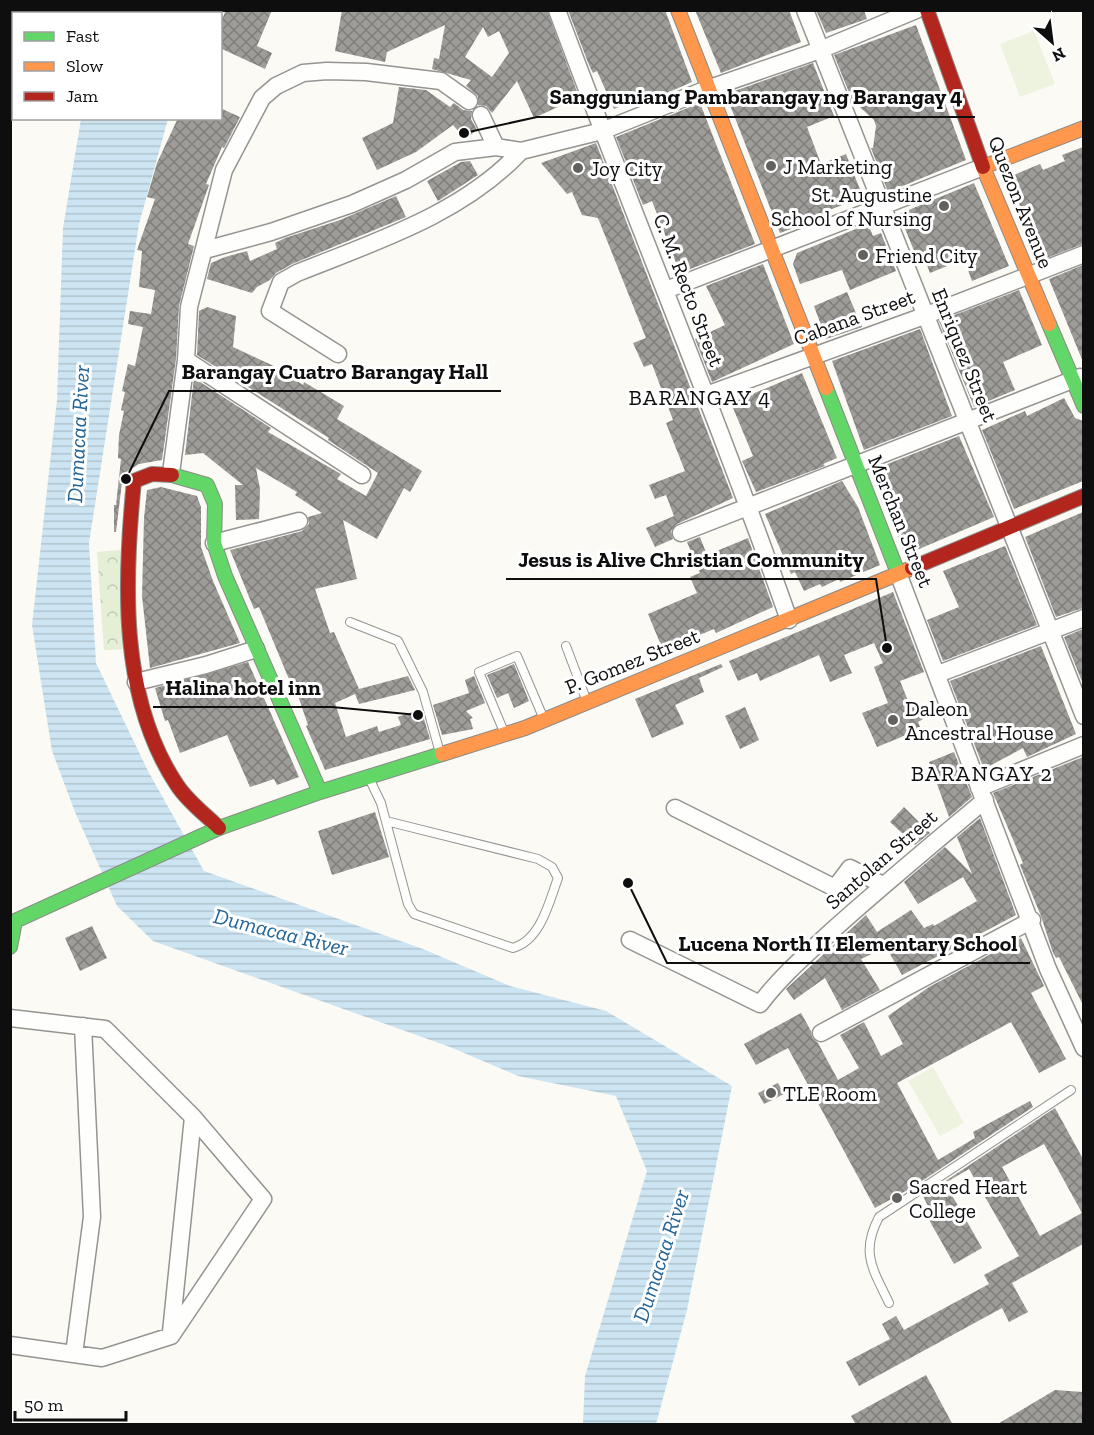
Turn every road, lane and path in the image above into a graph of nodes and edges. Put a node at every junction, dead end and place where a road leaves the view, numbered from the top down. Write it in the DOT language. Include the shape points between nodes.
graph roads {
  1 [pos="557,10"];
  2 [pos="678,10"];
  3 [pos="806,10"];
  4 [pos="916,10"];
  5 [pos="927,10"];
  6 [pos="820,50"];
  7 [pos="707,89"];
  8 [pos="469,101"];
  9 [pos="481,115"];
  10 [pos="1083,128"];
  11 [pos="602,131"];
  12 [pos="496,147"];
  13 [pos="521,151"];
  14 [pos="983,167"];
  15 [pos="883,207"];
  16 [pos="771,249"];
  17 [pos="205,250"];
  18 [pos="1083,254"];
  19 [pos="1028,276"];
  20 [pos="666,290"];
  21 [pos="924,316"];
  22 [pos="338,354"];
  23 [pos="812,356"];
  24 [pos="186,360"];
  25 [pos="1078,378"];
  26 [pos="706,395"];
  27 [pos="1083,406"];
  28 [pos="968,421"];
  29 [pos="853,465"];
  30 [pos="171,473"];
  31 [pos="362,475"];
  32 [pos="1083,496"];
  33 [pos="749,506"];
  34 [pos="298,521"];
  35 [pos="1008,529"];
  36 [pos="681,533"];
  37 [pos="214,543"];
  38 [pos="897,573"];
  39 [pos="1083,618"];
  40 [pos="789,620"];
  41 [pos="350,622"];
  42 [pos="1049,630"];
  43 [pos="566,646"];
  44 [pos="256,649"];
  45 [pos="938,674"];
  46 [pos="136,682"];
  47 [pos="588,702"];
  48 [pos="1083,716"];
  49 [pos="544,719"];
  50 [pos="505,735"];
  51 [pos="1083,744"];
  52 [pos="441,756"];
  53 [pos="369,778"];
  54 [pos="320,792"];
  55 [pos="982,794"];
  56 [pos="675,808"];
  57 [pos="386,821"];
  58 [pos="219,828"];
  59 [pos="883,885"];
  60 [pos="13,918"];
  61 [pos="1032,920"];
  62 [pos="630,940"];
  63 [pos="10,947"];
  64 [pos="10,1018"];
  65 [pos="83,1026"];
  66 [pos="821,1033"];
  67 [pos="1082,1042"];
  68 [pos="1071,1090"];
  69 [pos="193,1117"];
  70 [pos="889,1303"];
  71 [pos="171,1336"];
  72 [pos="10,1345"];
  73 [pos="74,1354"];
  1 -- 11 [label="street, C. M. Recto Street"];
  2 -- 7 [label="main road, Merchan Street"];
  3 -- 6 [label="street, Enriquez Street"];
  4 -- 6 [label="street"];
  5 -- 14 [label="main road, Quezon Avenue"];
  6 -- 7 [label="street"];
  6 -- 15 [label="street, Enriquez Street"];
  7 -- 11 [label="street"];
  7 -- 16 [label="main road, Merchan Street"];
  8 -- 17 [label="street" via="441,81 366,72 303,73 276,86 262,98 224,170"];
  9 -- 12 [label="street"];
  10 -- 14 [label="main road"];
  11 -- 13 [label="street"];
  11 -- 20 [label="street, C. M. Recto Street"];
  12 -- 13 [label="street"];
  12 -- 17 [label="street" via="454,152 406,180 352,204"];
  13 -- 22 [label="street" via="508,166 436,214 281,282 270,311"];
  14 -- 15 [label="street"];
  14 -- 19 [label="main road, Quezon Avenue"];
  15 -- 16 [label="street"];
  15 -- 21 [label="street, Enriquez Street"];
  16 -- 20 [label="street"];
  16 -- 23 [label="main road, Merchan Street"];
  17 -- 24 [label="street" via="189,307"];
  18 -- 19 [label="street, Cabana Street"];
  19 -- 21 [label="street, Cabana Street"];
  19 -- 25 [label="main road, Quezon Avenue"];
  20 -- 26 [label="street, C. M. Recto Street"];
  21 -- 23 [label="street, Cabana Street"];
  21 -- 28 [label="street, Enriquez Street"];
  23 -- 26 [label="street, Cabana Street"];
  23 -- 29 [label="main road, Merchan Street"];
  24 -- 30 [label="street"];
  24 -- 31 [label="street"];
  25 -- 27 [label="main road, Quezon Avenue"];
  25 -- 28 [label="street"];
  26 -- 33 [label="street, C. M. Recto Street"];
  28 -- 29 [label="street"];
  28 -- 35 [label="street, Enriquez Street"];
  29 -- 33 [label="street"];
  29 -- 38 [label="main road, Merchan Street"];
  30 -- 37 [label="main road" via="207,485 215,504"];
  30 -- 46 [label="main road" via="141,476 134,481 128,614"];
  32 -- 35 [label="main road, P. Gomez Street"];
  33 -- 36 [label="street"];
  33 -- 40 [label="street, C. M. Recto Street"];
  34 -- 37 [label="street"];
  35 -- 38 [label="main road, P. Gomez Street"];
  35 -- 42 [label="street, Enriquez Street"];
  37 -- 44 [label="main road"];
  38 -- 40 [label="main road, P. Gomez Street"];
  38 -- 45 [label="street, Merchan Street"];
  39 -- 42 [label="street"];
  40 -- 47 [label="main road, P. Gomez Street"];
  41 -- 52 [label="lane" via="398,641 423,692"];
  42 -- 45 [label="street"];
  42 -- 48 [label="street, Enriquez Street"];
  43 -- 47 [label="lane"];
  44 -- 46 [label="street"];
  44 -- 54 [label="main road"];
  45 -- 55 [label="street, Merchan Street"];
  46 -- 58 [label="main road" via="157,748 177,786"];
  47 -- 49 [label="main road, P. Gomez Street"];
  49 -- 50 [label="main road, P. Gomez Street"];
  49 -- 50 [label="lane" via="516,656 479,672"];
  50 -- 52 [label="main road, P. Gomez Street"];
  51 -- 55 [label="street, Santolan Street"];
  52 -- 53 [label="main road, P. Gomez Street"];
  53 -- 54 [label="main road, P. Gomez Street"];
  53 -- 57 [label="lane"];
  54 -- 58 [label="main road, P. Gomez Street"];
  55 -- 59 [label="street, Santolan Street"];
  55 -- 61 [label="street, Merchan Street"];
  56 -- 59 [label="street" via="835,888 850,868"];
  57 -- 57 [label="lane" via="414,914 513,948 528,940 542,920 558,878 552,867 538,859"];
  58 -- 60 [label="main road, P. Gomez Street"];
  59 -- 62 [label="street, Santolan Street" via="776,983 760,1004"];
  60 -- 63 [label="main road"];
  61 -- 66 [label="street"];
  61 -- 67 [label="street, Merchan Street" via="1048,969"];
  64 -- 65 [label="street"];
  65 -- 69 [label="street" via="105,1029"];
  65 -- 73 [label="street" via="92,1217"];
  68 -- 70 [label="lane" via="879,1217 868,1244 868,1255"];
  69 -- 71 [label="street"];
  69 -- 71 [label="street" via="263,1200"];
  71 -- 73 [label="street" via="102,1358"];
  72 -- 73 [label="street"];
}
